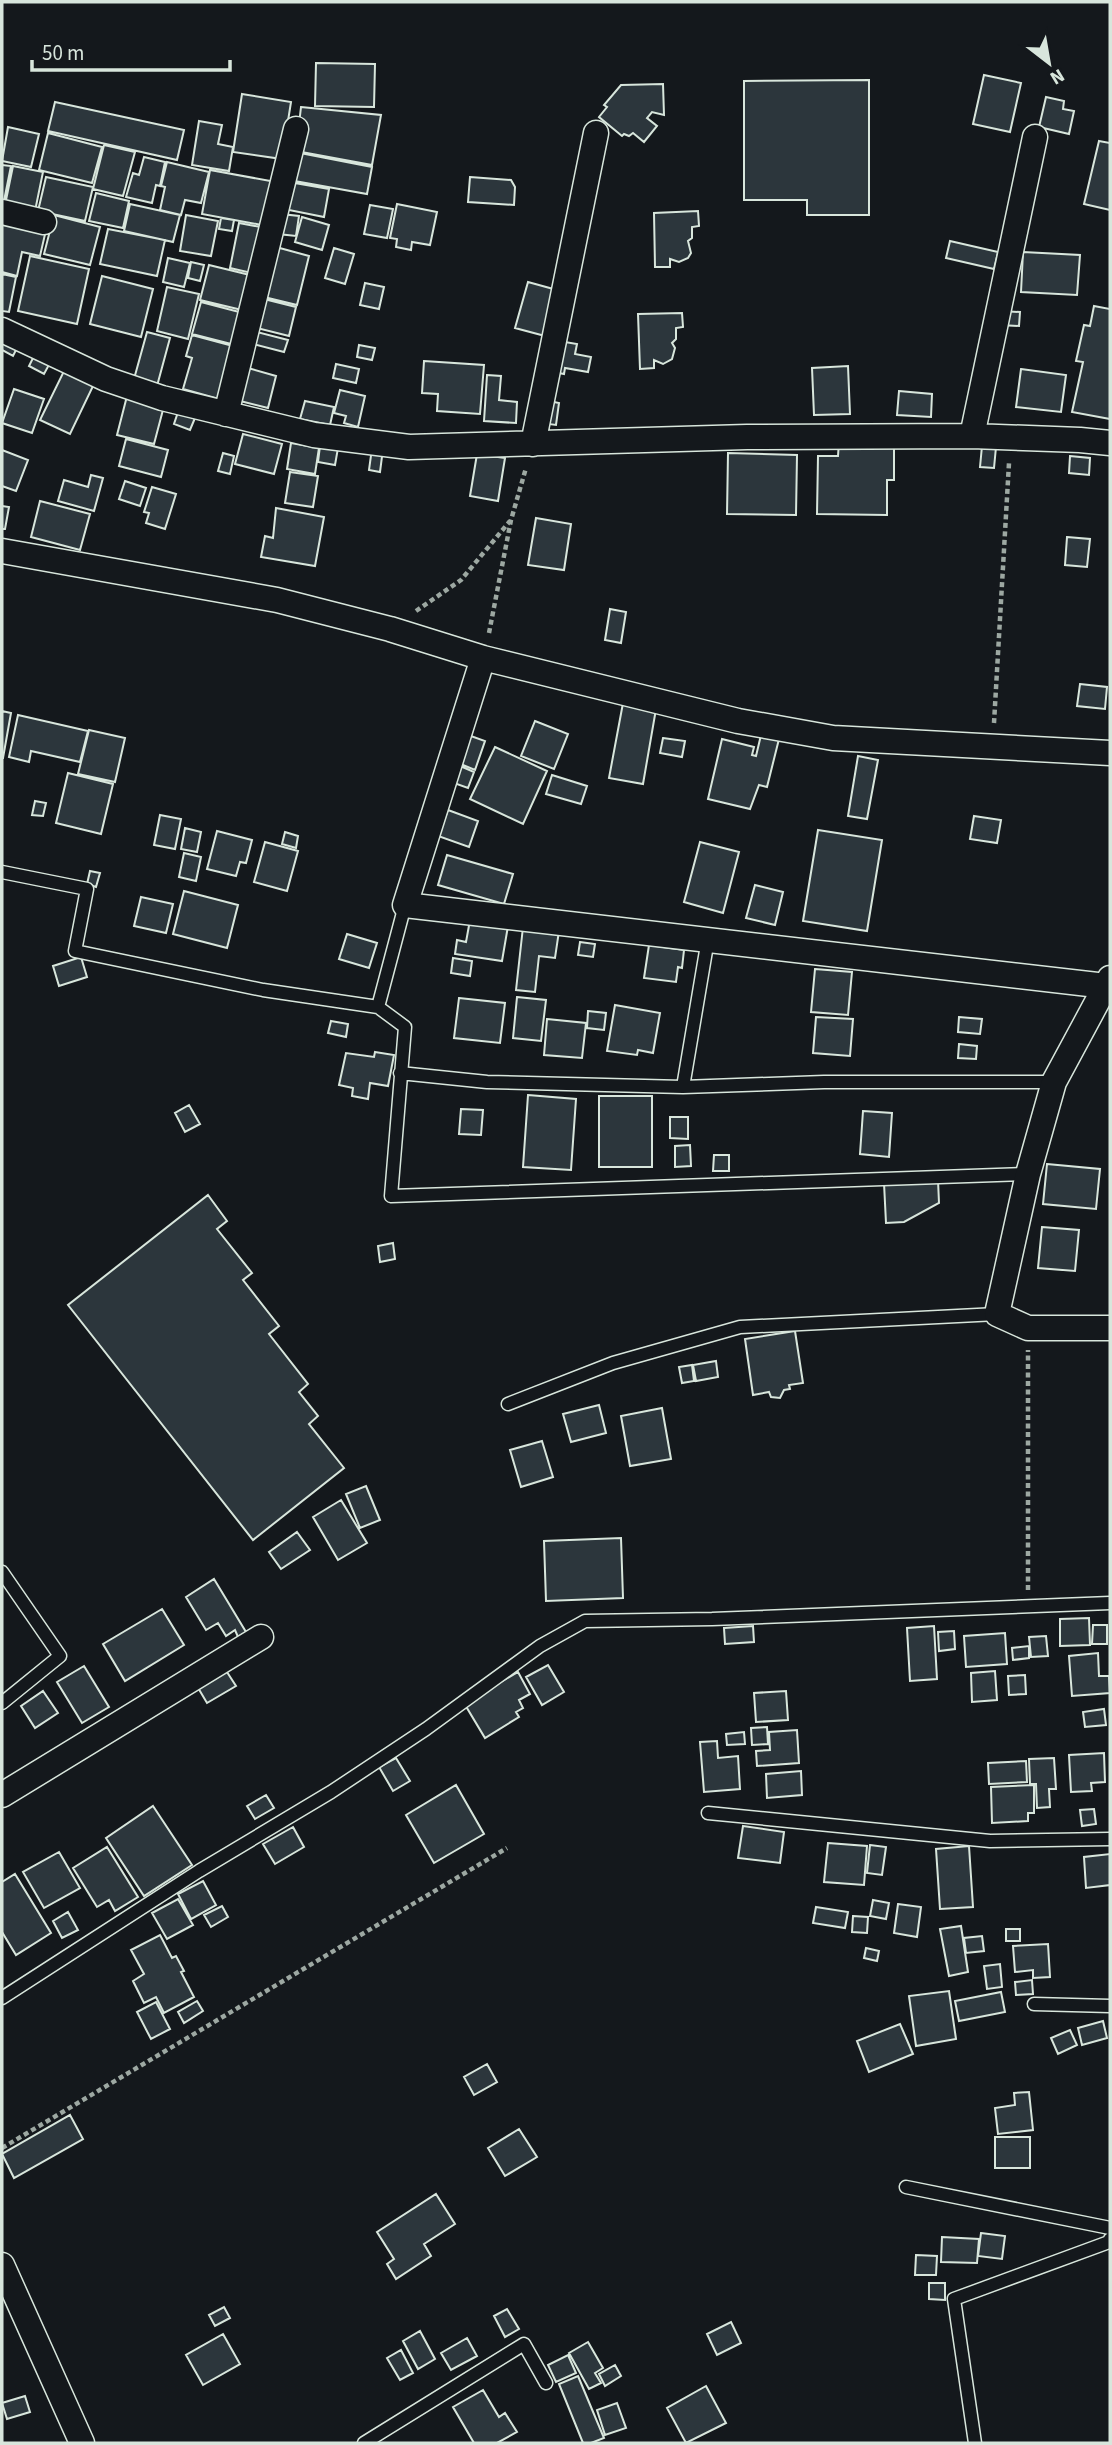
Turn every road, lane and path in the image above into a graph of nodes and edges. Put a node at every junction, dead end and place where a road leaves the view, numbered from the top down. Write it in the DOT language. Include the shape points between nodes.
graph roads {
  1 [pos="296,129"];
  2 [pos="597,133"];
  3 [pos="1035,137"];
  4 [pos="2,212"];
  5 [pos="44,222"];
  6 [pos="2,331"];
  7 [pos="226,414"];
  8 [pos="972,436"];
  9 [pos="1010,437"];
  10 [pos="1110,443"];
  11 [pos="534,444"];
  12 [pos="511,520"];
  13 [pos="2,551"];
  14 [pos="390,629"];
  15 [pos="483,658"];
  16 [pos="993,748"];
  17 [pos="1110,754"];
  18 [pos="2,872"];
  19 [pos="405,905"];
  20 [pos="708,939"];
  21 [pos="1108,982"];
  22 [pos="378,1007"];
  23 [pos="400,1073"];
  24 [pos="1054,1082"];
  25 [pos="683,1087"];
  26 [pos="1028,1174"];
  27 [pos="997,1314"];
  28 [pos="1028,1328"];
  29 [pos="1110,1328"];
  30 [pos="508,1404"];
  31 [pos="2,1572"];
  32 [pos="1110,1603"];
  33 [pos="1028,1605"];
  34 [pos="261,1637"];
  35 [pos="2,1703"];
  36 [pos="2,1795"];
  37 [pos="708,1813"];
  38 [pos="1110,1839"];
  39 [pos="508,1848"];
  40 [pos="2,1998"];
  41 [pos="1034,2004"];
  42 [pos="1110,2006"];
  43 [pos="2,2148"];
  44 [pos="906,2187"];
  45 [pos="1110,2228"];
  46 [pos="1110,2239"];
  47 [pos="2,2265"];
  48 [pos="546,2383"];
  49 [pos="82,2443"];
  50 [pos="364,2443"];
  51 [pos="975,2443"];
  1 -- 7 [label="street"];
  2 -- 11 [label="street"];
  3 -- 8 [label="street"];
  4 -- 5 [label="street"];
  6 -- 7 [label="street" via="106,379"];
  7 -- 11 [label="street" via="314,436 409,447"];
  8 -- 9 [label="street"];
  8 -- 11 [label="street"];
  9 -- 10 [label="street"];
  9 -- 16 [label="path"];
  11 -- 12 [label="path"];
  12 -- 14 [label="path" via="461,580"];
  12 -- 15 [label="path"];
  13 -- 14 [label="street" via="277,600"];
  14 -- 15 [label="street"];
  15 -- 16 [label="street" via="738,721 833,738"];
  15 -- 19 [label="street"];
  16 -- 17 [label="street"];
  18 -- 22 [label="lane" via="87,889 75,951 263,990"];
  19 -- 20 [label="street"];
  19 -- 22 [label="lane"];
  20 -- 21 [label="street"];
  20 -- 25 [label="lane"];
  21 -- 24 [label="street"];
  22 -- 23 [label="lane" via="405,1027"];
  23 -- 25 [label="lane" via="487,1082"];
  23 -- 26 [label="lane" via="391,1196"];
  24 -- 25 [label="lane"];
  24 -- 26 [label="street"];
  26 -- 27 [label="street"];
  27 -- 28 [label="street"];
  27 -- 30 [label="lane" via="740,1327 613,1363"];
  28 -- 29 [label="street"];
  28 -- 33 [label="path"];
  31 -- 35 [label="lane" via="60,1656"];
  32 -- 33 [label="lane"];
  33 -- 40 [label="lane" via="585,1621 540,1646 331,1792"];
  34 -- 36 [label="street"];
  37 -- 38 [label="lane" via="990,1842"];
  39 -- 43 [label="path"];
  41 -- 42 [label="lane"];
  44 -- 45 [label="lane"];
  46 -- 51 [label="lane" via="954,2299"];
  47 -- 49 [label="street"];
  48 -- 50 [label="lane" via="524,2344"];
}
